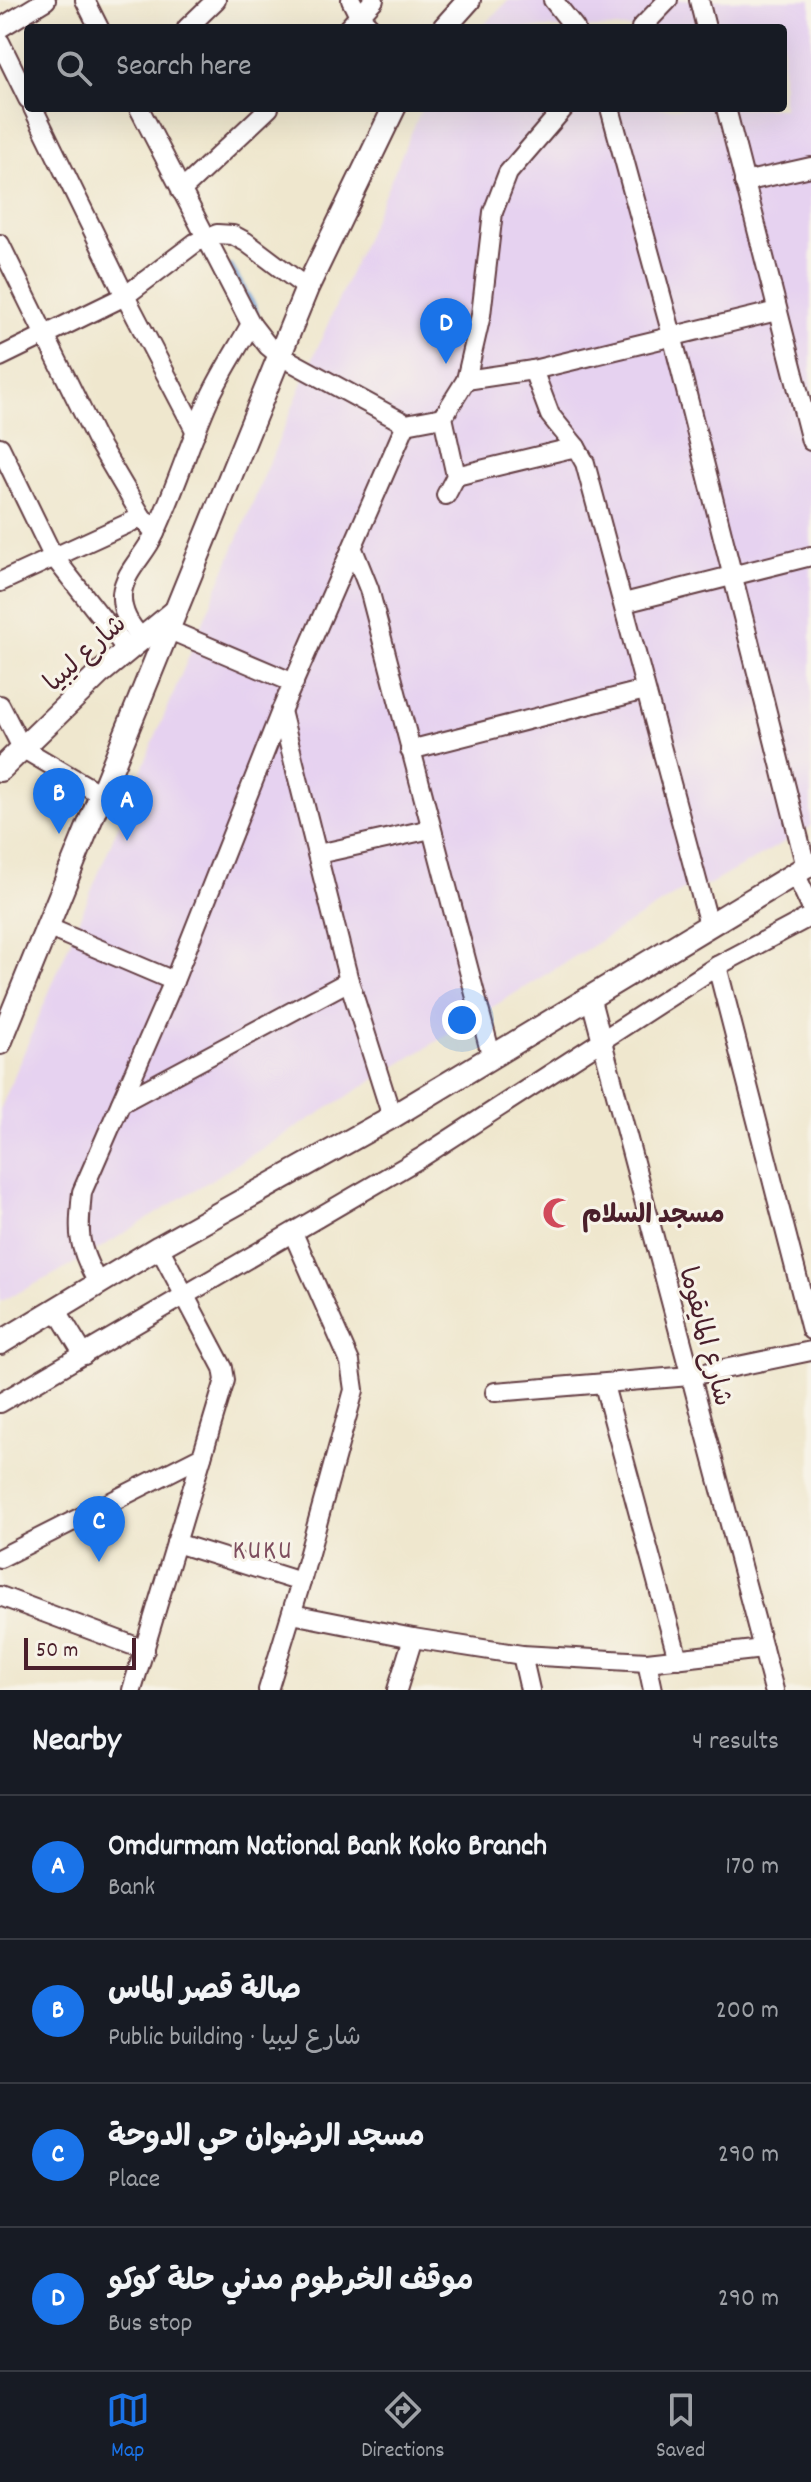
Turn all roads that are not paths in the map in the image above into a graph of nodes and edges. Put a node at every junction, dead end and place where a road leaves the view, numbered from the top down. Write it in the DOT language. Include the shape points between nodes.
graph roads {
  1 [pos="46,0"];
  2 [pos="85,0"];
  3 [pos="216,0"];
  4 [pos="374,0"];
  5 [pos="469,0"];
  6 [pos="553,0"];
  7 [pos="668,0"];
  8 [pos="699,0"];
  9 [pos="357,18"];
  10 [pos="97,24"];
  11 [pos="191,24"];
  12 [pos="448,24"];
  13 [pos="572,24"];
  14 [pos="645,24"];
  15 [pos="705,24"];
  16 [pos="0,28"];
  17 [pos="0,42"];
  18 [pos="24,91"];
  19 [pos="35,112"];
  20 [pos="141,112"];
  21 [pos="265,112"];
  22 [pos="392,112"];
  23 [pos="561,112"];
  24 [pos="611,112"];
  25 [pos="727,112"];
  26 [pos="811,167"];
  27 [pos="744,182"];
  28 [pos="181,191"];
  29 [pos="206,237"];
  30 [pos="0,244"];
  31 [pos="307,288"];
  32 [pos="125,296"];
  33 [pos="777,311"];
  34 [pos="251,324"];
  35 [pos="46,335"];
  36 [pos="672,335"];
  37 [pos="279,355"];
  38 [pos="0,357"];
  39 [pos="533,370"];
  40 [pos="466,380"];
  41 [pos="443,417"];
  42 [pos="406,424"];
  43 [pos="196,432"];
  44 [pos="811,441"];
  45 [pos="0,447"];
  46 [pos="576,447"];
  47 [pos="456,476"];
  48 [pos="446,495"];
  49 [pos="142,517"];
  50 [pos="155,533"];
  51 [pos="353,549"];
  52 [pos="53,556"];
  53 [pos="811,556"];
  54 [pos="732,577"];
  55 [pos="0,582"];
  56 [pos="624,603"];
  57 [pos="170,620"];
  58 [pos="134,644"];
  59 [pos="294,683"];
  60 [pos="645,690"];
  61 [pos="0,705"];
  62 [pos="281,711"];
  63 [pos="22,748"];
  64 [pos="410,750"];
  65 [pos="0,770"];
  66 [pos="100,794"];
  67 [pos="431,829"];
  68 [pos="318,854"];
  69 [pos="804,868"];
  70 [pos="811,907"];
  71 [pos="811,916"];
  72 [pos="709,925"];
  73 [pos="47,927"];
  74 [pos="717,966"];
  75 [pos="174,981"];
  76 [pos="349,981"];
  77 [pos="590,996"];
  78 [pos="601,1040"];
  79 [pos="0,1043"];
  80 [pos="491,1055"];
  81 [pos="121,1103"];
  82 [pos="392,1117"];
  83 [pos="293,1233"];
  84 [pos="159,1247"];
  85 [pos="98,1283"];
  86 [pos="186,1293"];
  87 [pos="56,1309"];
  88 [pos="36,1321"];
  89 [pos="811,1330"];
  90 [pos="0,1331"];
  91 [pos="0,1343"];
  92 [pos="811,1351"];
  93 [pos="84,1355"];
  94 [pos="690,1376"];
  95 [pos="604,1385"];
  96 [pos="495,1392"];
  97 [pos="0,1403"];
  98 [pos="202,1456"];
  99 [pos="176,1543"];
  100 [pos="0,1557"];
  101 [pos="301,1582"];
  102 [pos="0,1596"];
  103 [pos="292,1614"];
  104 [pos="413,1638"];
  105 [pos="763,1649"];
  106 [pos="145,1650"];
  107 [pos="522,1655"];
  108 [pos="678,1659"];
  109 [pos="647,1662"];
  110 [pos="132,1690"];
  111 [pos="268,1690"];
  112 [pos="397,1690"];
  113 [pos="530,1690"];
  114 [pos="653,1690"];
  115 [pos="774,1690"];
  1 -- 16 [label="street"];
  2 -- 10 [label="street"];
  3 -- 11 [label="street"];
  4 -- 9 [label="street"];
  5 -- 12 [label="main road"];
  6 -- 13 [label="street"];
  7 -- 14 [label="street"];
  8 -- 15 [label="street"];
  17 -- 18 [label="street"];
  19 -- 32 [label="street"];
  20 -- 28 [label="street"];
  21 -- 28 [label="street"];
  22 -- 31 [label="main road"];
  23 -- 40 [label="street" via="508,173 493,212 481,315"];
  24 -- 36 [label="street"];
  25 -- 27 [label="street"];
  26 -- 27 [label="street"];
  27 -- 33 [label="street"];
  28 -- 29 [label="street"];
  29 -- 31 [label="street" via="233,235"];
  29 -- 32 [label="street"];
  29 -- 34 [label="street"];
  30 -- 35 [label="street"];
  31 -- 37 [label="main road"];
  32 -- 35 [label="street"];
  32 -- 43 [label="street"];
  33 -- 36 [label="street"];
  33 -- 44 [label="street"];
  34 -- 37 [label="street"];
  34 -- 43 [label="street"];
  35 -- 38 [label="street"];
  35 -- 49 [label="street" via="96,439"];
  36 -- 39 [label="street"];
  36 -- 54 [label="street"];
  37 -- 42 [label="street"];
  37 -- 57 [label="main road"];
  39 -- 40 [label="street"];
  39 -- 46 [label="street" via="550,415"];
  40 -- 41 [label="street"];
  41 -- 42 [label="street"];
  41 -- 47 [label="street"];
  42 -- 51 [label="street"];
  43 -- 50 [label="street"];
  45 -- 52 [label="street"];
  46 -- 47 [label="street"];
  46 -- 56 [label="street"];
  47 -- 48 [label="street"];
  49 -- 50 [label="street"];
  49 -- 52 [label="street"];
  50 -- 58 [label="street" via="122,593"];
  51 -- 59 [label="street"];
  51 -- 64 [label="street" via="369,589"];
  52 -- 55 [label="street"];
  52 -- 58 [label="street"];
  53 -- 54 [label="street"];
  54 -- 56 [label="street"];
  54 -- 69 [label="street"];
  56 -- 60 [label="street"];
  57 -- 58 [label="main road, شارع ليبيا"];
  57 -- 59 [label="street"];
  57 -- 66 [label="main road"];
  58 -- 63 [label="main road, شارع ليبيا"];
  59 -- 62 [label="street"];
  60 -- 64 [label="street"];
  60 -- 72 [label="street"];
  61 -- 63 [label="street"];
  62 -- 68 [label="street"];
  62 -- 75 [label="street"];
  63 -- 65 [label="main road, شارع ليبيا"];
  63 -- 66 [label="street"];
  64 -- 67 [label="street"];
  66 -- 73 [label="main road"];
  67 -- 68 [label="street"];
  67 -- 80 [label="street"];
  68 -- 76 [label="street"];
  69 -- 70 [label="street"];
  69 -- 72 [label="main road"];
  71 -- 74 [label="street"];
  72 -- 77 [label="main road"];
  73 -- 75 [label="street"];
  73 -- 79 [label="main road"];
  74 -- 78 [label="street"];
  74 -- 89 [label="street"];
  75 -- 81 [label="street"];
  76 -- 81 [label="street"];
  76 -- 82 [label="street"];
  77 -- 78 [label="street, شارع المايقوما"];
  77 -- 80 [label="main road"];
  78 -- 83 [label="street" via="422,1157"];
  78 -- 94 [label="street, شارع المايقوما"];
  80 -- 82 [label="main road"];
  81 -- 85 [label="street" via="82,1192 82,1254"];
  82 -- 84 [label="main road"];
  83 -- 86 [label="street"];
  83 -- 101 [label="street" via="350,1362 354,1390"];
  84 -- 85 [label="main road"];
  84 -- 86 [label="street"];
  85 -- 87 [label="main road"];
  86 -- 93 [label="street"];
  86 -- 98 [label="street" via="223,1368 222,1390"];
  87 -- 88 [label="main road"];
  87 -- 93 [label="street"];
  88 -- 90 [label="main road"];
  88 -- 91 [label="main road"];
  92 -- 94 [label="street"];
  93 -- 97 [label="street"];
  94 -- 95 [label="street"];
  94 -- 105 [label="street, شارع المايقوما"];
  95 -- 96 [label="street"];
  95 -- 108 [label="street"];
  98 -- 99 [label="street"];
  98 -- 100 [label="street"];
  99 -- 101 [label="street"];
  99 -- 106 [label="street"];
  101 -- 103 [label="street"];
  102 -- 106 [label="street"];
  103 -- 104 [label="street"];
  103 -- 111 [label="street"];
  104 -- 107 [label="street"];
  104 -- 112 [label="street"];
  105 -- 108 [label="street"];
  105 -- 115 [label="street, شارع المايقوما"];
  106 -- 110 [label="street"];
  107 -- 109 [label="street"];
  107 -- 113 [label="street"];
  108 -- 109 [label="street"];
  109 -- 114 [label="street"];
}
